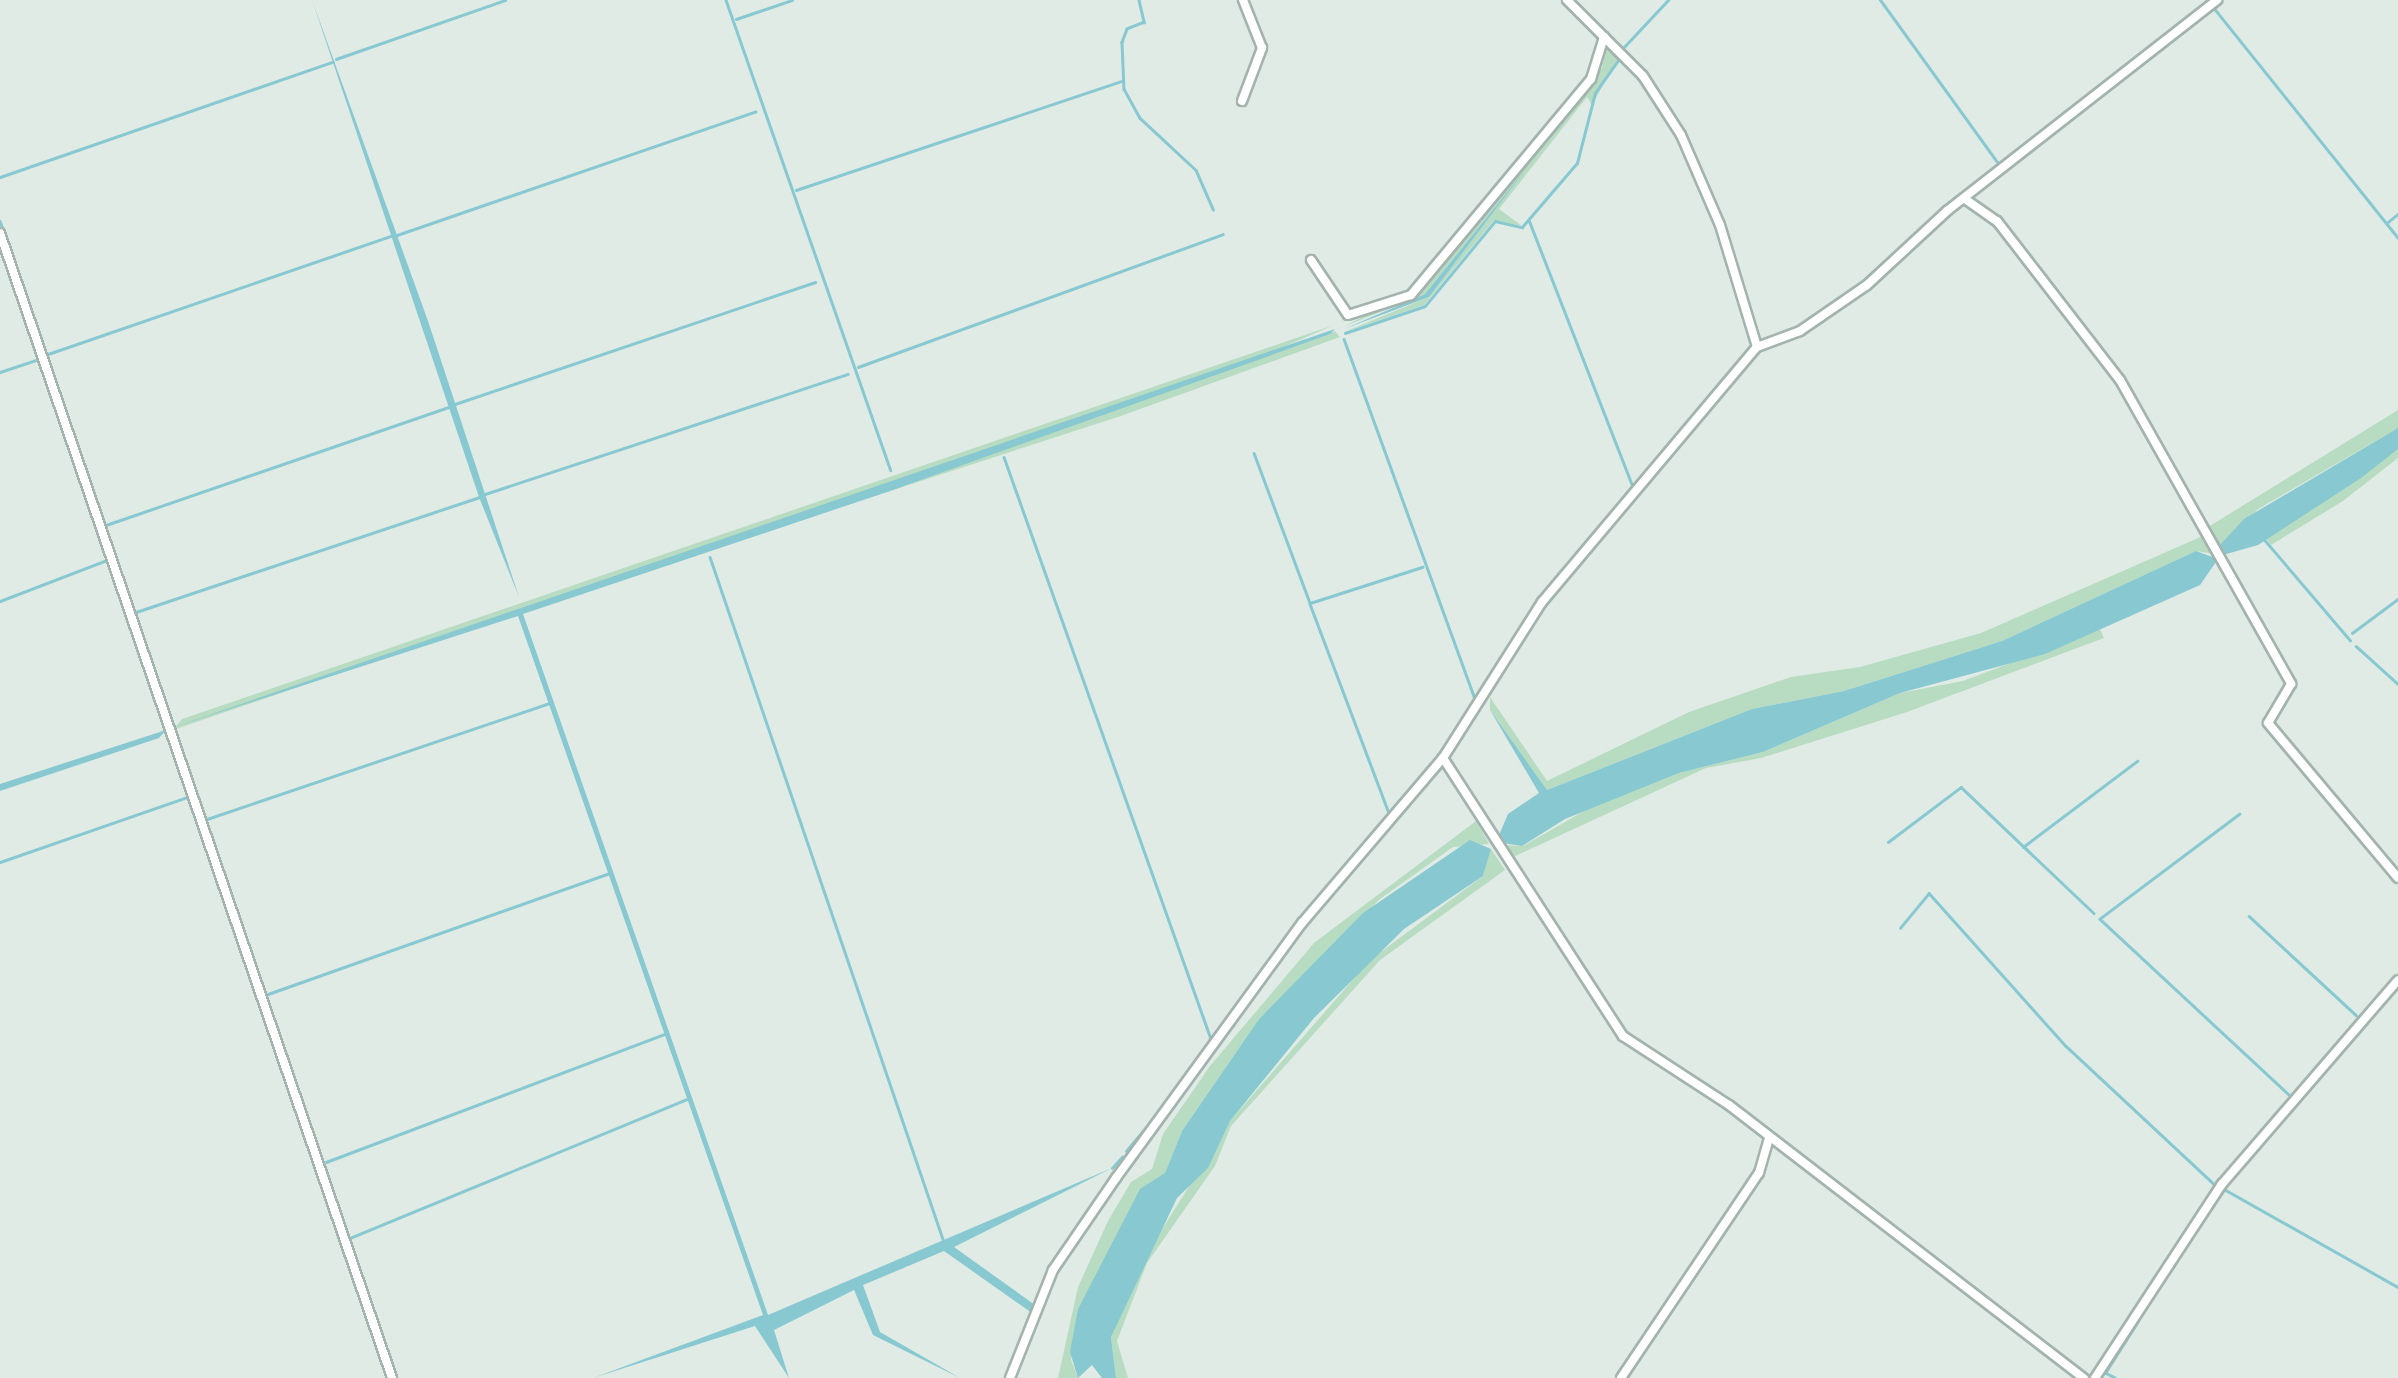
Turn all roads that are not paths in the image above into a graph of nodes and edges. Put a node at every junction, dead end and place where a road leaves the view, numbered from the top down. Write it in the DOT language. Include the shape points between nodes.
graph roads {
  1 [pos="1243,0"];
  2 [pos="1567,0"];
  3 [pos="2217,0"];
  4 [pos="1604,37"];
  5 [pos="1242,101"];
  6 [pos="1965,198"];
  7 [pos="0,232"];
  8 [pos="1311,260"];
  9 [pos="1757,347"];
  10 [pos="1444,758"];
  11 [pos="2398,878"];
  12 [pos="2398,980"];
  13 [pos="1769,1137"];
  14 [pos="392,1378"];
  15 [pos="1010,1378"];
  16 [pos="1621,1378"];
  17 [pos="2084,1378"];
  18 [pos="2095,1378"];
  1 -- 5 [label="street" via="1262,48"];
  2 -- 4 [label="street"];
  3 -- 6 [label="street"];
  4 -- 8 [label="street" via="1591,79 1419,289 1348,315"];
  4 -- 9 [label="street" via="1655,92 1686,144 1720,224"];
  6 -- 9 [label="street" via="1867,286 1800,331"];
  6 -- 11 [label="street" via="1997,221 2120,380 2292,684 2268,723"];
  7 -- 14 [label="street"];
  9 -- 10 [label="street" via="1542,602"];
  10 -- 13 [label="street" via="1613,1027"];
  10 -- 15 [label="street" via="1302,923 1116,1178 1053,1270"];
  12 -- 18 [label="street" via="2222,1184"];
  13 -- 16 [label="street" via="1759,1173"];
  13 -- 17 [label="street"];
}
